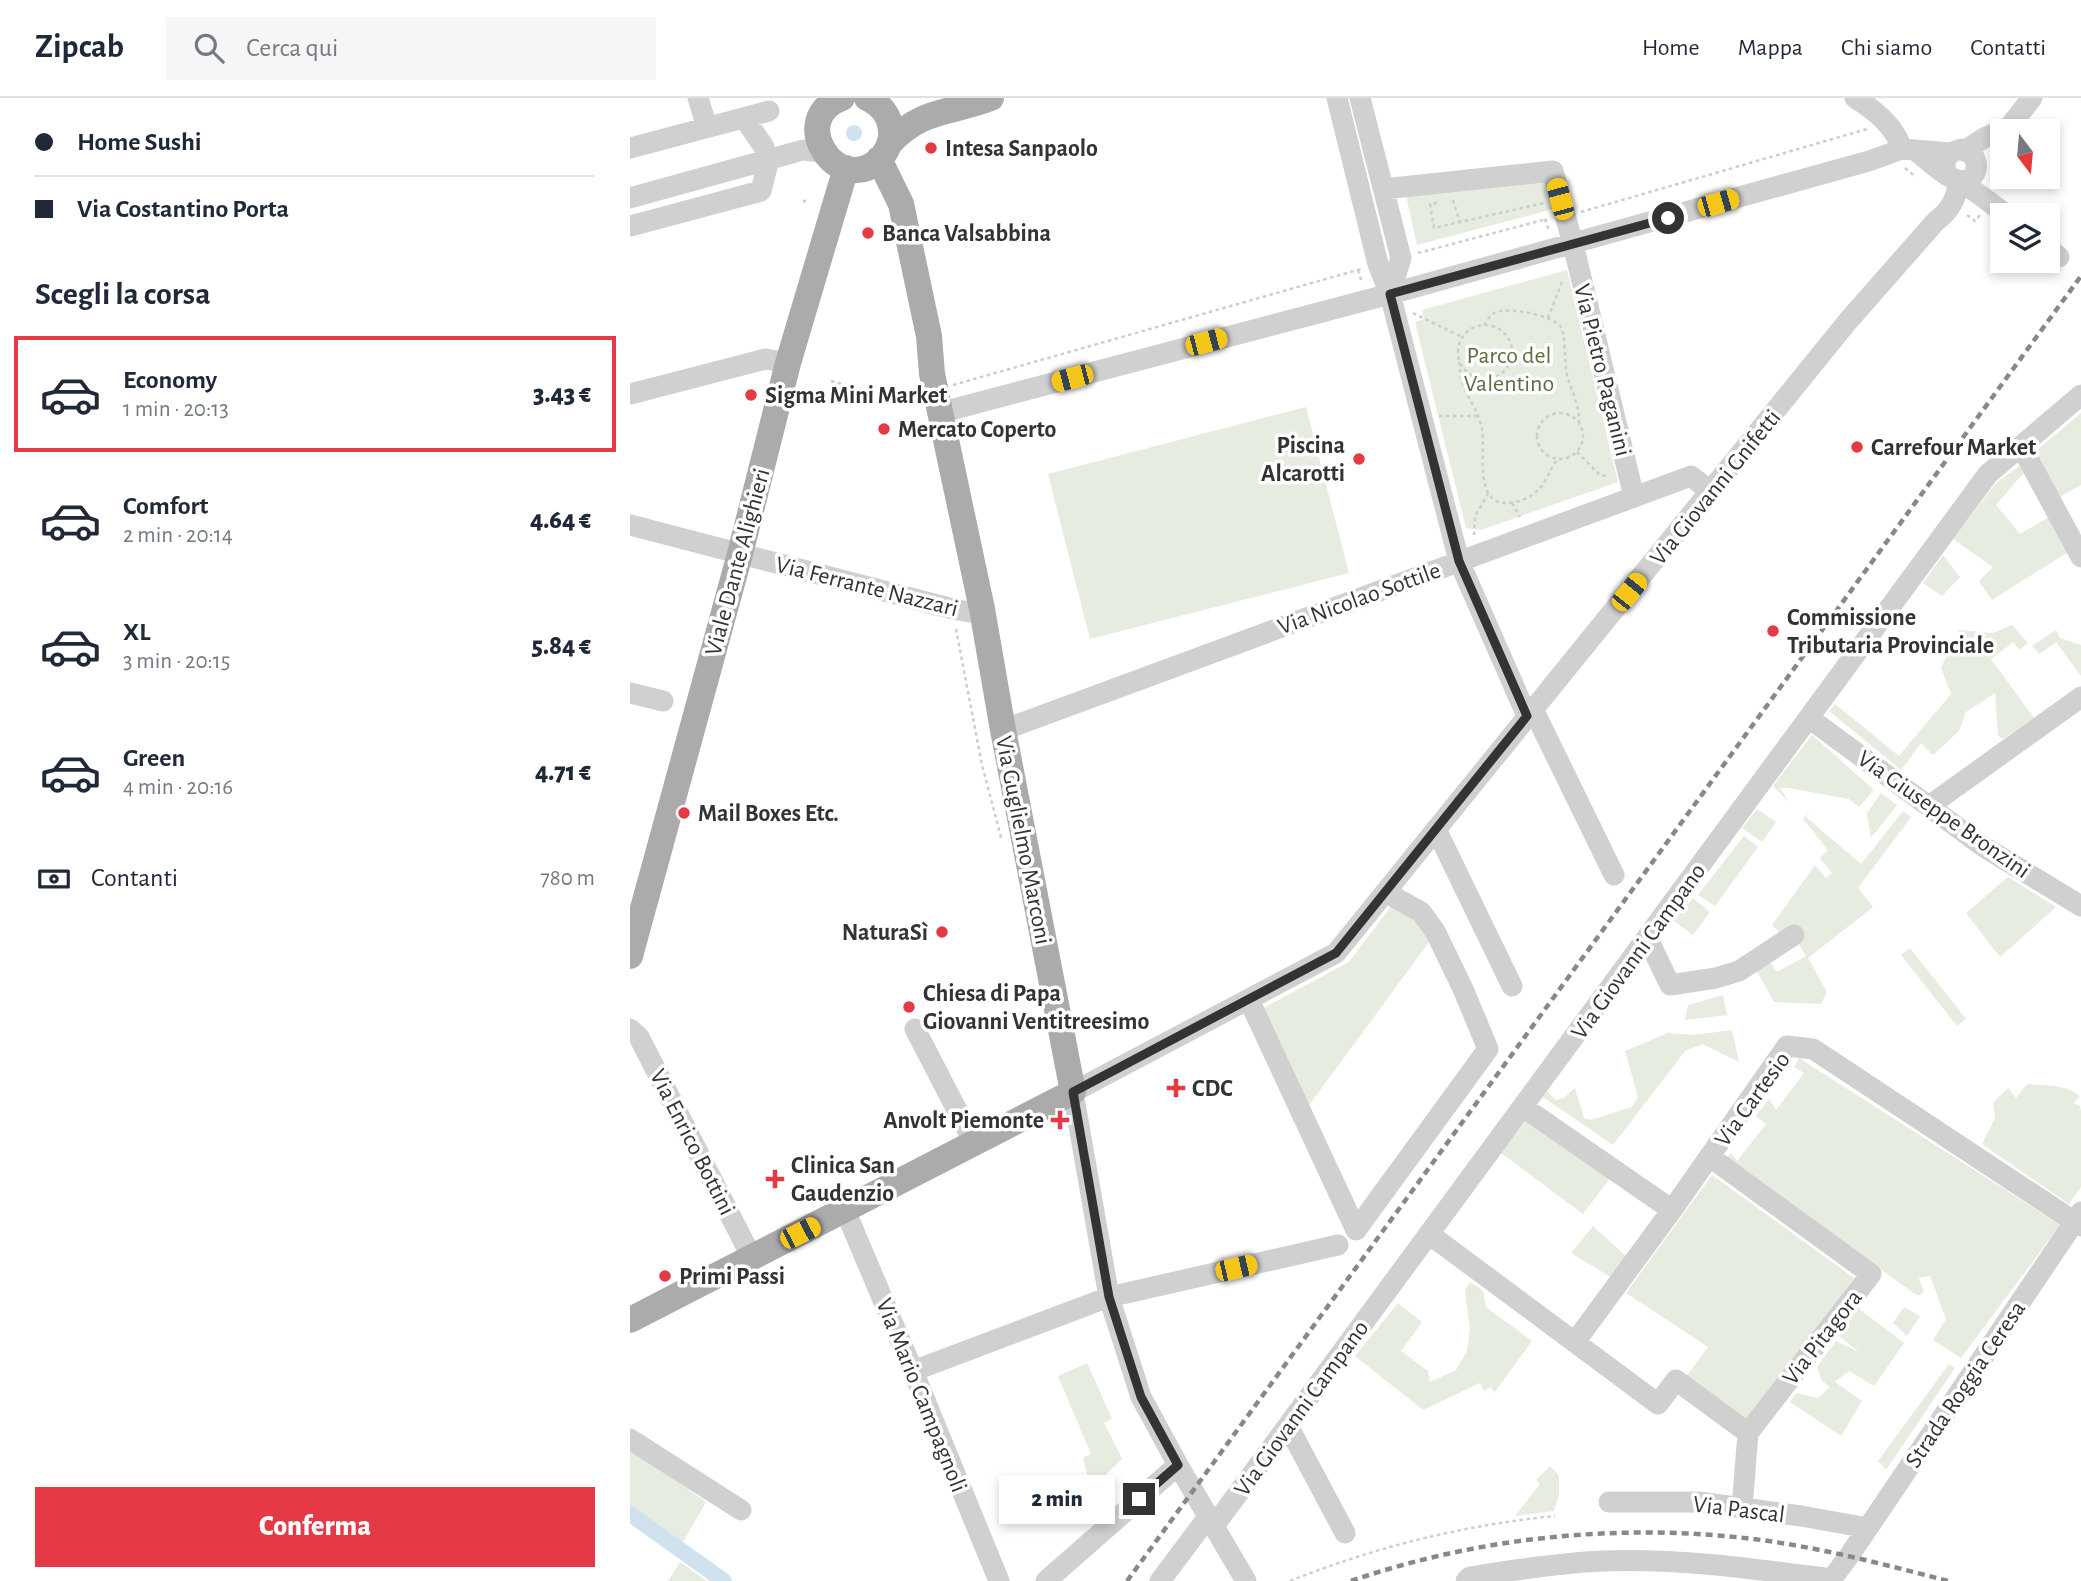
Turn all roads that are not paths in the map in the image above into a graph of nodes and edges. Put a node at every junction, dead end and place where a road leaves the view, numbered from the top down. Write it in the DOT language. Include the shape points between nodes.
graph roads {
  1 [pos="698,98"];
  2 [pos="842,98"];
  3 [pos="944,98"];
  4 [pos="991,98"];
  5 [pos="1336,98"];
  6 [pos="1360,98"];
  7 [pos="2032,98"];
  8 [pos="1859,99"];
  9 [pos="876,103"];
  10 [pos="769,111"];
  11 [pos="744,118"];
  12 [pos="2015,119"];
  13 [pos="707,127"];
  14 [pos="820,140"];
  15 [pos="630,148"];
  16 [pos="1990,149"];
  17 [pos="884,152"];
  18 [pos="767,153"];
  19 [pos="1944,163"];
  20 [pos="846,168"];
  21 [pos="630,183"];
  22 [pos="1383,189"];
  23 [pos="630,198"];
  24 [pos="1990,206"];
  25 [pos="630,226"];
  26 [pos="1573,244"];
  27 [pos="1390,294"];
  28 [pos="788,363"];
  29 [pos="630,394"];
  30 [pos="2081,395"];
  31 [pos="939,413"];
  32 [pos="2021,446"];
  33 [pos="1711,492"];
  34 [pos="1634,497"];
  35 [pos="630,525"];
  36 [pos="740,554"];
  37 [pos="2081,557"];
  38 [pos="1459,561"];
  39 [pos="982,609"];
  40 [pos="630,692"];
  41 [pos="2081,697"];
  42 [pos="663,701"];
  43 [pos="1530,713"];
  44 [pos="1810,718"];
  45 [pos="1003,730"];
  46 [pos="1929,806"];
  47 [pos="1436,829"];
  48 [pos="1614,876"];
  49 [pos="1385,892"];
  50 [pos="2081,906"];
  51 [pos="1794,935"];
  52 [pos="1647,937"];
  53 [pos="630,956"];
  54 [pos="1512,986"];
  55 [pos="1249,1000"];
  56 [pos="630,1029"];
  57 [pos="915,1029"];
  58 [pos="1073,1092"];
  59 [pos="1523,1107"];
  60 [pos="974,1143"];
  61 [pos="1710,1157"];
  62 [pos="845,1210"];
  63 [pos="1672,1210"];
  64 [pos="2079,1220"];
  65 [pos="1429,1234"];
  66 [pos="1338,1245"];
  67 [pos="752,1258"];
  68 [pos="1109,1297"];
  69 [pos="630,1320"];
  70 [pos="1575,1342"];
  71 [pos="913,1371"];
  72 [pos="1288,1426"];
  73 [pos="1748,1433"];
  74 [pos="630,1439"];
  75 [pos="1178,1465"];
  76 [pos="1609,1502"];
  77 [pos="1742,1508"];
  78 [pos="741,1510"];
  79 [pos="1211,1521"];
  80 [pos="1868,1528"];
  81 [pos="1345,1533"];
  82 [pos="1831,1580"];
  83 [pos="999,1581"];
  84 [pos="1046,1581"];
  85 [pos="1160,1581"];
  86 [pos="1246,1581"];
  87 [pos="1466,1581"];
  1 -- 13 [label="street"];
  2 -- 14 [label="main road" via="821,117"];
  3 -- 9 [label="main road"];
  4 -- 17 [label="main road" via="928,116 903,129"];
  5 -- 27 [label="street" via="1378,264"];
  6 -- 22 [label="street"];
  7 -- 12 [label="street"];
  8 -- 19 [label="street" via="1897,135"];
  9 -- 17 [label="main road, Via Guglielmo Marconi" via="891,130"];
  10 -- 11 [label="street"];
  11 -- 13 [label="street"];
  11 -- 18 [label="street"];
  13 -- 15 [label="street"];
  14 -- 18 [label="street" via="803,150"];
  14 -- 20 [label="main road" via="830,160"];
  16 -- 19 [label="street"];
  17 -- 20 [label="main road" via="864,168"];
  17 -- 31 [label="main road, Via Guglielmo Marconi" via="901,204 929,336"];
  18 -- 21 [label="street"];
  18 -- 23 [label="street"];
  18 -- 25 [label="street" via="761,191"];
  19 -- 24 [label="street"];
  19 -- 26 [label="street" via="1869,161"];
  19 -- 33 [label="street, Via Giovanni Gnifetti" via="1944,200 1936,221 1848,321"];
  20 -- 28 [label="main road, Viale Dante Alighieri"];
  22 -- 26 [label="street, Via Pietro Paganini" via="1553,171 1556,208"];
  22 -- 27 [label="street" via="1401,258"];
  26 -- 27 [label="street"];
  26 -- 34 [label="street, Via Pietro Paganini"];
  27 -- 31 [label="street"];
  27 -- 38 [label="street"];
  28 -- 29 [label="street" via="766,359"];
  28 -- 36 [label="main road, Viale Dante Alighieri"];
  30 -- 32 [label="street, Via Giovanni Campano"];
  31 -- 39 [label="main road, Via Guglielmo Marconi"];
  32 -- 37 [label="street"];
  32 -- 44 [label="street, Via Giovanni Campano" via="1988,474"];
  33 -- 34 [label="street, Via Nicolao Sottile" via="1691,476"];
  33 -- 43 [label="street, Via Giovanni Gnifetti"];
  34 -- 38 [label="street, Via Nicolao Sottile"];
  35 -- 36 [label="street, Via Ferrante Nazzari"];
  36 -- 39 [label="street, Via Ferrante Nazzari" via="953,609"];
  36 -- 53 [label="main road, Viale Dante Alighieri"];
  38 -- 43 [label="street"];
  38 -- 45 [label="street, Via Nicolao Sottile"];
  39 -- 45 [label="main road, Via Guglielmo Marconi"];
  40 -- 42 [label="street"];
  41 -- 46 [label="street"];
  43 -- 47 [label="street, Via Giovanni Gnifetti"];
  43 -- 48 [label="street"];
  44 -- 46 [label="street, Via Giuseppe Bronzini"];
  44 -- 52 [label="street, Via Giovanni Campano"];
  45 -- 58 [label="main road, Via Guglielmo Marconi"];
  46 -- 50 [label="street, Via Giuseppe Bronzini" via="1984,847"];
  47 -- 49 [label="street, Via Giovanni Gnifetti"];
  47 -- 54 [label="street"];
  49 -- 55 [label="street, Via Giovanni Gnifetti" via="1336,953"];
  49 -- 55 [label="street" via="1421,912 1435,931 1488,1049 1356,1230"];
  51 -- 52 [label="street" via="1739,971 1670,985"];
  52 -- 59 [label="street, Via Giovanni Campano"];
  55 -- 58 [label="street, Via Giovanni Gnifetti"];
  56 -- 67 [label="street, Via Enrico Bottini" via="639,1037"];
  57 -- 60 [label="street"];
  58 -- 60 [label="main road, Via Giovanni Gnifetti"];
  58 -- 68 [label="street, Via Guglielmo Marconi"];
  59 -- 63 [label="street"];
  59 -- 65 [label="street, Via Giovanni Campano"];
  60 -- 62 [label="main road, Via Giovanni Gnifetti"];
  61 -- 63 [label="street, Via Cartesio"];
  61 -- 64 [label="street, Via Cartesio" via="1787,1046 1812,1049"];
  61 -- 73 [label="street, Via Pitagora" via="1871,1274"];
  62 -- 67 [label="main road, Via Giovanni Gnifetti"];
  62 -- 71 [label="street, Via Mario Campagnoli"];
  63 -- 70 [label="street, Via Cartesio"];
  64 -- 80 [label="street, Strada Roggia Ceresa"];
  65 -- 70 [label="street"];
  65 -- 72 [label="street, Via Giovanni Campano"];
  66 -- 68 [label="street"];
  67 -- 69 [label="main road, Via Giovanni Gnifetti"];
  68 -- 71 [label="street"];
  68 -- 75 [label="street, Via Guglielmo Marconi" via="1141,1397"];
  70 -- 73 [label="street" via="1658,1404 1676,1380"];
  71 -- 83 [label="street, Via Mario Campagnoli"];
  72 -- 79 [label="street, Via Giovanni Campano"];
  72 -- 81 [label="street"];
  73 -- 77 [label="street"];
  74 -- 78 [label="street"];
  75 -- 79 [label="street, Via Guglielmo Marconi"];
  75 -- 84 [label="street"];
  76 -- 77 [label="street, Via Pascal" via="1699,1502"];
  77 -- 80 [label="street, Via Pascal"];
  79 -- 85 [label="street, Via Giovanni Campano"];
  79 -- 86 [label="street, Via Guglielmo Marconi"];
  80 -- 82 [label="street, Strada Roggia Ceresa"];
  82 -- 87 [label="street" via="1736,1566 1602,1561 1519,1569"];
}
